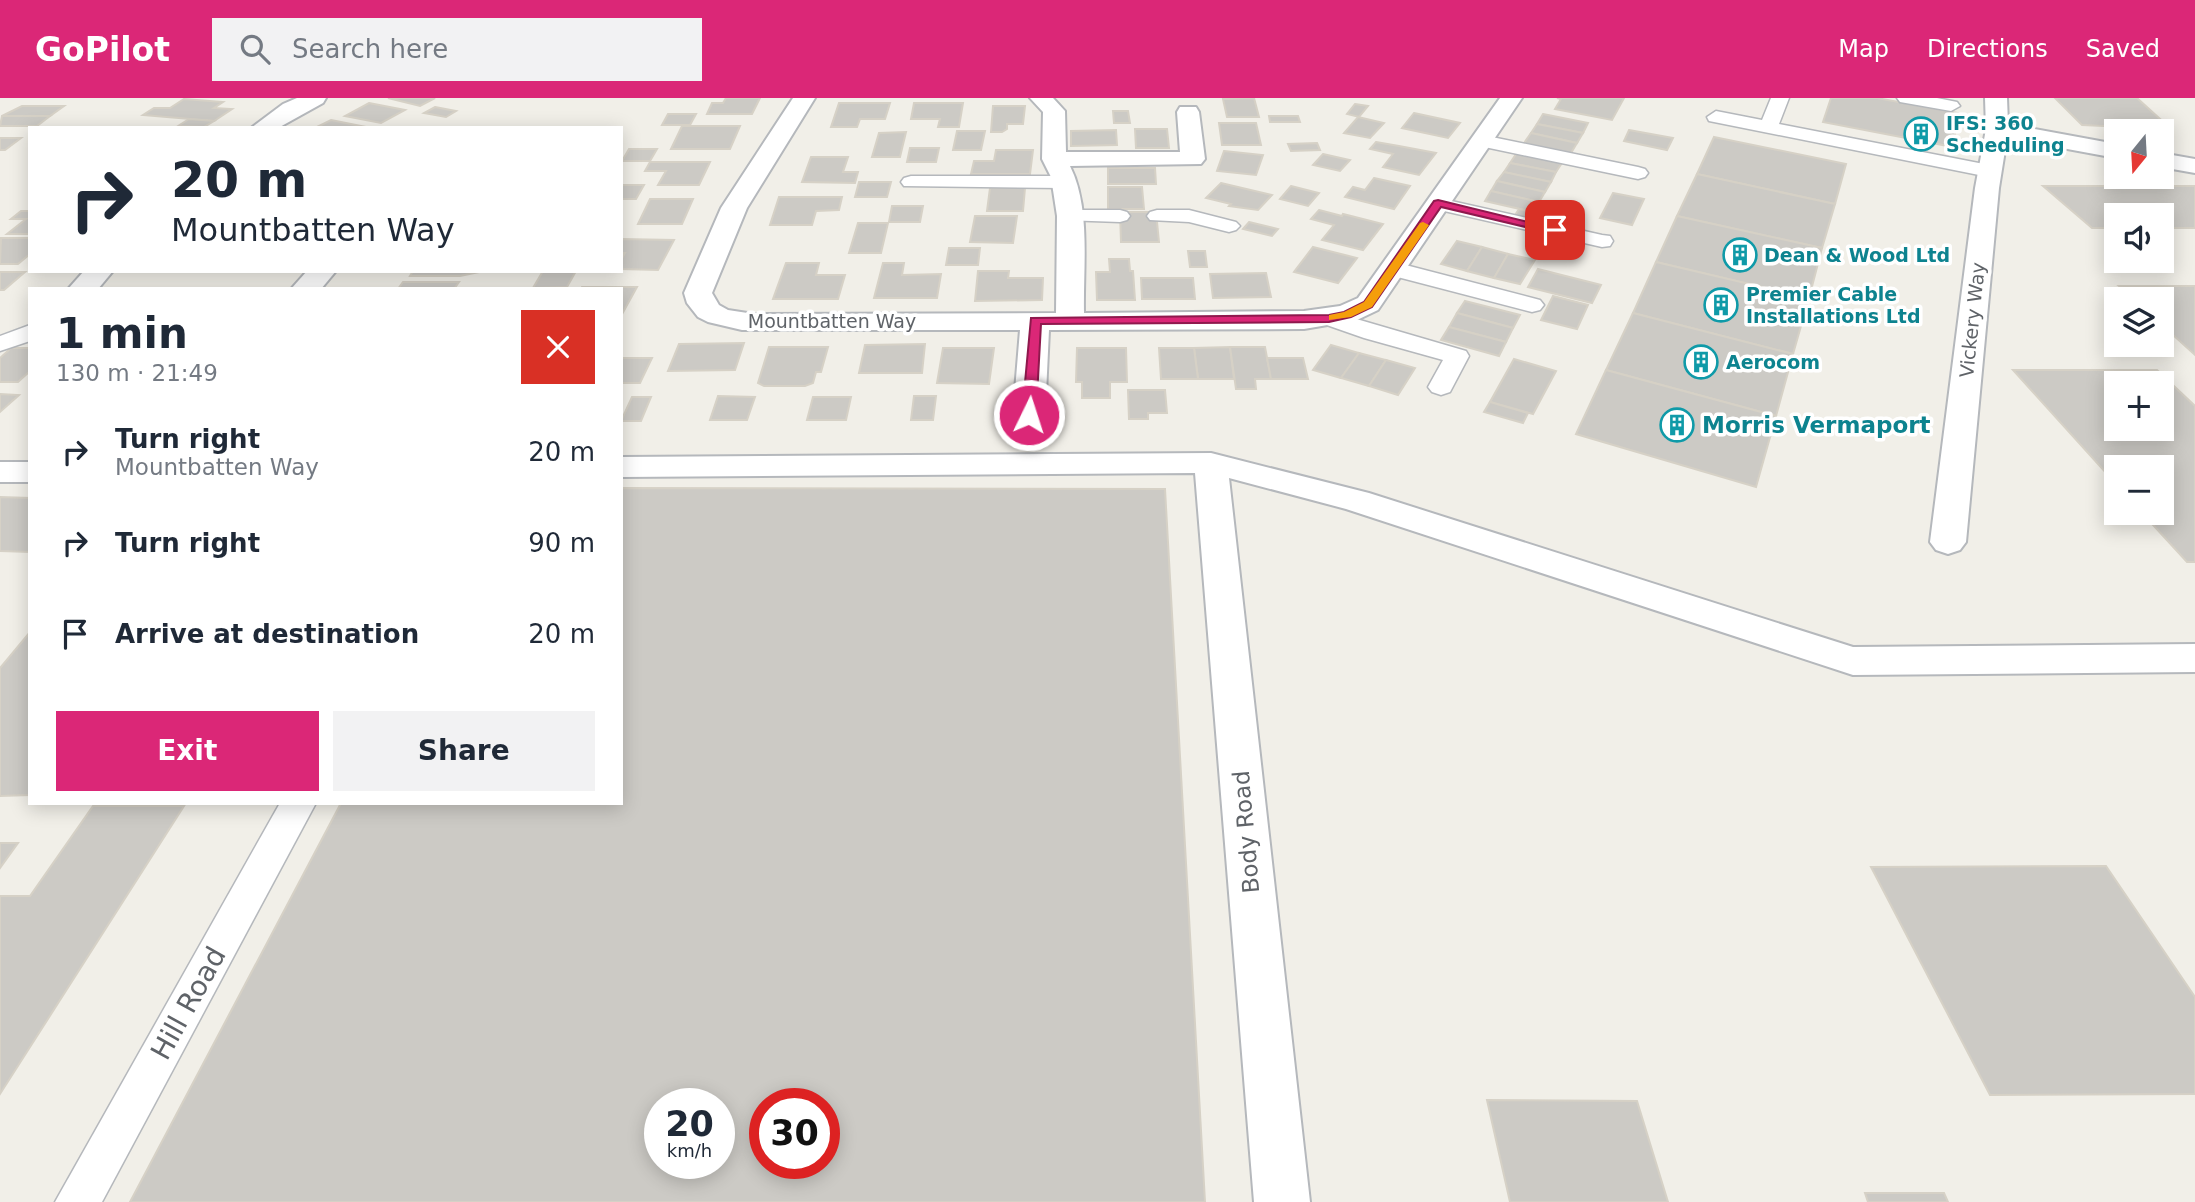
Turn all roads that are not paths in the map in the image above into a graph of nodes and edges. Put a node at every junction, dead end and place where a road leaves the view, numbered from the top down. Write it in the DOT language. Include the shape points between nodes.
graph roads {
  1 [pos="315,98"];
  2 [pos="804,98"];
  3 [pos="1041,98"];
  4 [pos="1780,98"];
  5 [pos="1906,98"];
  6 [pos="1996,98"];
  7 [pos="1506,99"];
  8 [pos="1951,106"];
  9 [pos="1188,112"];
  10 [pos="1716,117"];
  11 [pos="265,126"];
  12 [pos="1768,128"];
  13 [pos="1997,129"];
  14 [pos="1482,141"];
  15 [pos="1648,149"];
  16 [pos="2104,149"];
  17 [pos="2174,162"];
  18 [pos="2195,166"];
  19 [pos="1059,170"];
  20 [pos="1989,171"];
  21 [pos="911,182"];
  22 [pos="1438,204"];
  23 [pos="1070,216"];
  24 [pos="1120,216"];
  25 [pos="1157,216"];
  26 [pos="1229,226"];
  27 [pos="1590,262"];
  28 [pos="1394,269"];
  29 [pos="98,273"];
  30 [pos="321,273"];
  31 [pos="84,287"];
  32 [pos="308,287"];
  33 [pos="1532,305"];
  34 [pos="1329,318"];
  35 [pos="1035,320"];
  36 [pos="1070,320"];
  37 [pos="28,333"];
  38 [pos="0,344"];
  39 [pos="1441,387"];
  40 [pos="1029,415"];
  41 [pos="1211,463"];
  42 [pos="623,467"];
  43 [pos="0,472"];
  44 [pos="28,472"];
  45 [pos="1948,542"];
  46 [pos="2195,658"];
  47 [pos="297,805"];
  48 [pos="78,1202"];
  49 [pos="1282,1202"];
  1 -- 11 [label="street"];
  2 -- 35 [label="street, Mountbatten Way" via="734,208 717,244 698,293 706,310 745,322 776,323"];
  3 -- 19 [label="street" via="1054,111"];
  4 -- 12 [label="lane"];
  5 -- 8 [label="lane"];
  6 -- 13 [label="street, Vickery Way"];
  7 -- 14 [label="street, Mountbatten Way"];
  9 -- 19 [label="street" via="1193,159"];
  10 -- 12 [label="lane"];
  12 -- 20 [label="lane"];
  13 -- 16 [label="street"];
  13 -- 20 [label="street, Vickery Way"];
  14 -- 15 [label="lane" via="1634,181"];
  14 -- 22 [label="street, Mountbatten Way"];
  17 -- 18 [label="street"];
  19 -- 21 [label="lane"];
  19 -- 23 [label="street"];
  20 -- 45 [label="street, Vickery Way"];
  22 -- 27 [label="lane" via="1606,233"];
  22 -- 28 [label="street, Mountbatten Way"];
  23 -- 24 [label="lane"];
  23 -- 36 [label="street"];
  25 -- 26 [label="lane" via="1189,216"];
  28 -- 33 [label="lane"];
  28 -- 34 [label="street, Mountbatten Way" via="1368,304"];
  29 -- 31 [label="street"];
  30 -- 32 [label="street"];
  34 -- 36 [label="street, Mountbatten Way"];
  34 -- 39 [label="lane" via="1457,356"];
  35 -- 36 [label="street, Mountbatten Way"];
  35 -- 40 [label="street"];
  37 -- 38 [label="lane"];
  41 -- 42 [label="street"];
  41 -- 46 [label="street" via="1357,501 1853,661"];
  41 -- 49 [label="street, Body Road"];
  43 -- 44 [label="street"];
  47 -- 48 [label="lane, Hill Road"];
}
